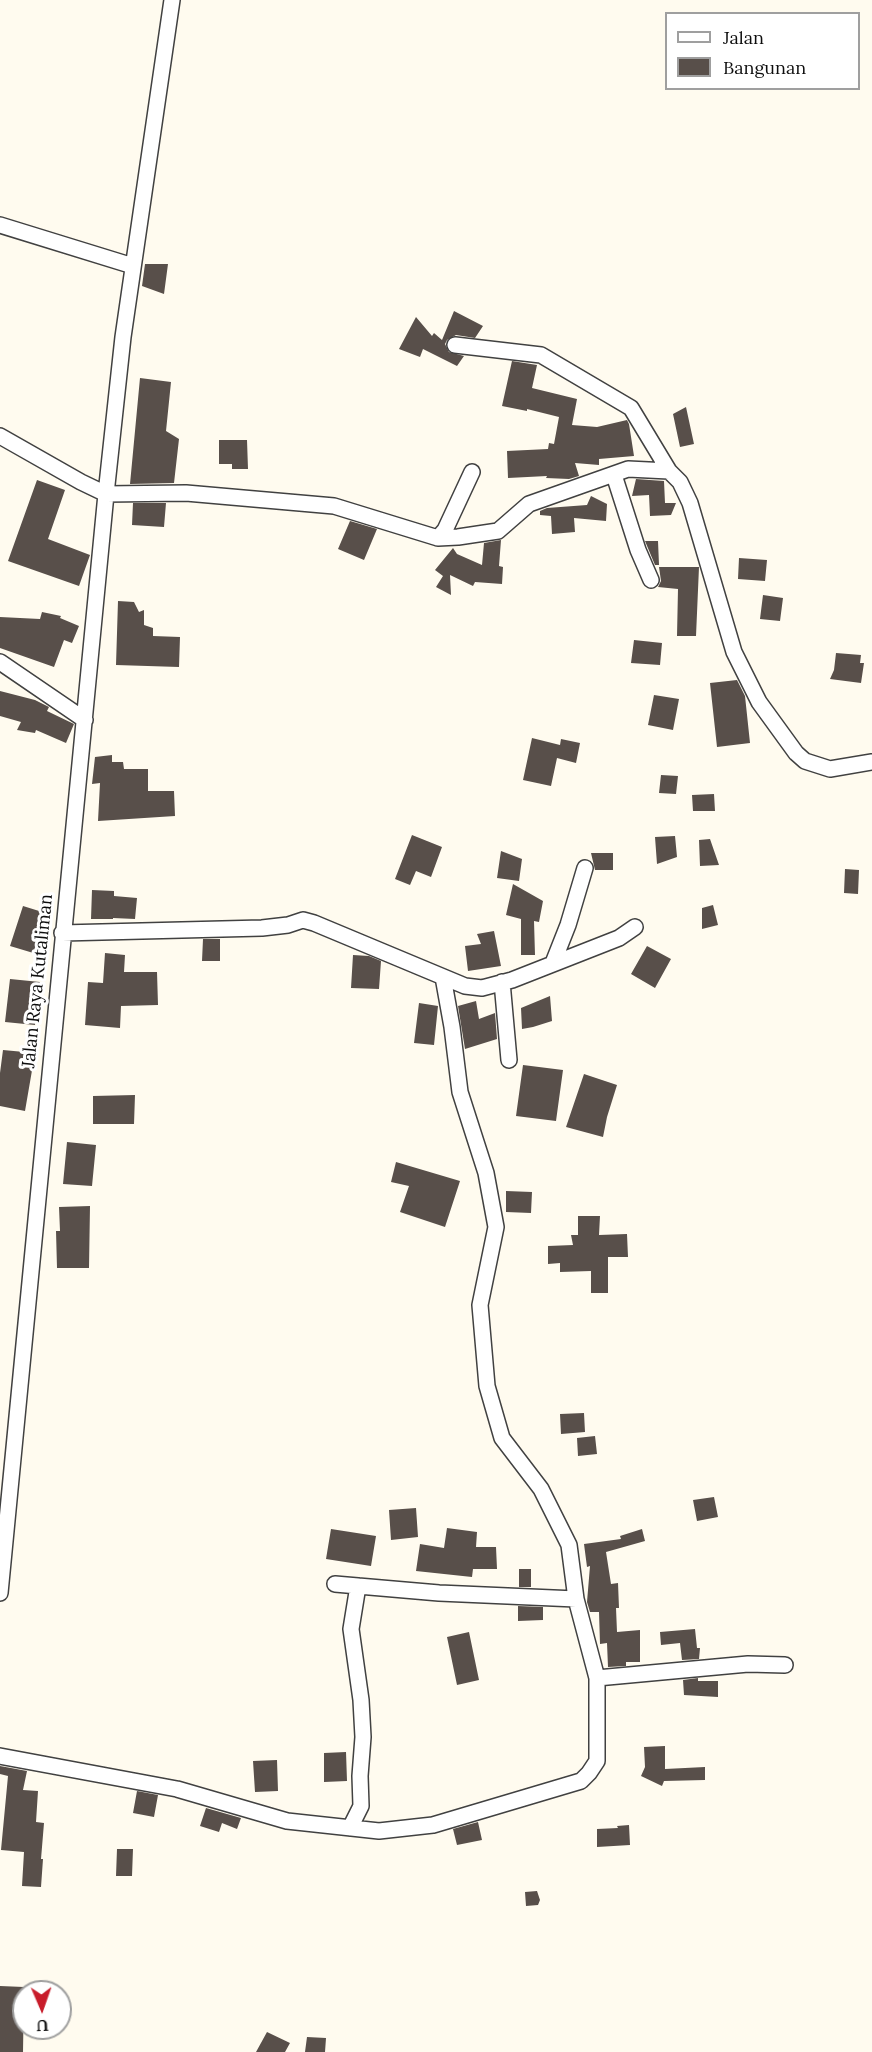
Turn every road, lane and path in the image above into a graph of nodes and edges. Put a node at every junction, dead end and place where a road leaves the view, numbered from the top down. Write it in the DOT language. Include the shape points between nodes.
graph roads {
  1 [pos="172,0"];
  2 [pos="0,225"];
  3 [pos="133,266"];
  4 [pos="455,345"];
  5 [pos="0,436"];
  6 [pos="669,471"];
  7 [pos="472,472"];
  8 [pos="614,475"];
  9 [pos="106,494"];
  10 [pos="438,538"];
  11 [pos="651,580"];
  12 [pos="0,662"];
  13 [pos="86,720"];
  14 [pos="872,762"];
  15 [pos="585,868"];
  16 [pos="635,927"];
  17 [pos="62,933"];
  18 [pos="553,963"];
  19 [pos="443,976"];
  20 [pos="502,982"];
  21 [pos="509,1060"];
  22 [pos="335,1584"];
  23 [pos="358,1586"];
  24 [pos="0,1593"];
  25 [pos="576,1599"];
  26 [pos="785,1665"];
  27 [pos="597,1678"];
  28 [pos="0,1756"];
  29 [pos="350,1828"];
  1 -- 3 [label="street, Jalan Raya Kutaliman"];
  2 -- 3 [label="street"];
  3 -- 9 [label="street, Jalan Raya Kutaliman"];
  4 -- 6 [label="street" via="541,355 631,408"];
  5 -- 9 [label="street"];
  6 -- 8 [label="street" via="628,469"];
  6 -- 14 [label="street" via="680,482 690,503 734,652 759,702 806,761 830,769"];
  7 -- 10 [label="street"];
  8 -- 10 [label="street" via="529,504 498,531"];
  8 -- 11 [label="street"];
  9 -- 10 [label="street" via="186,494 334,506"];
  9 -- 13 [label="street, Jalan Raya Kutaliman"];
  12 -- 13 [label="street"];
  13 -- 17 [label="street, Jalan Raya Kutaliman"];
  15 -- 18 [label="street"];
  16 -- 18 [label="street" via="619,938"];
  17 -- 19 [label="street" via="262,928 303,920"];
  17 -- 24 [label="street, Jalan Raya Kutaliman"];
  18 -- 20 [label="street"];
  19 -- 20 [label="street" via="465,986 482,988"];
  19 -- 25 [label="street" via="460,1092 486,1173 496,1227 480,1305 487,1386 502,1438 541,1490 569,1545"];
  20 -- 21 [label="street"];
  22 -- 23 [label="street"];
  23 -- 25 [label="street"];
  23 -- 29 [label="street" via="351,1629 361,1700 361,1806"];
  25 -- 27 [label="street"];
  26 -- 27 [label="street" via="748,1664"];
  27 -- 29 [label="street" via="597,1761 581,1781 433,1825 379,1831"];
  28 -- 29 [label="street" via="177,1789 287,1821"];
}
